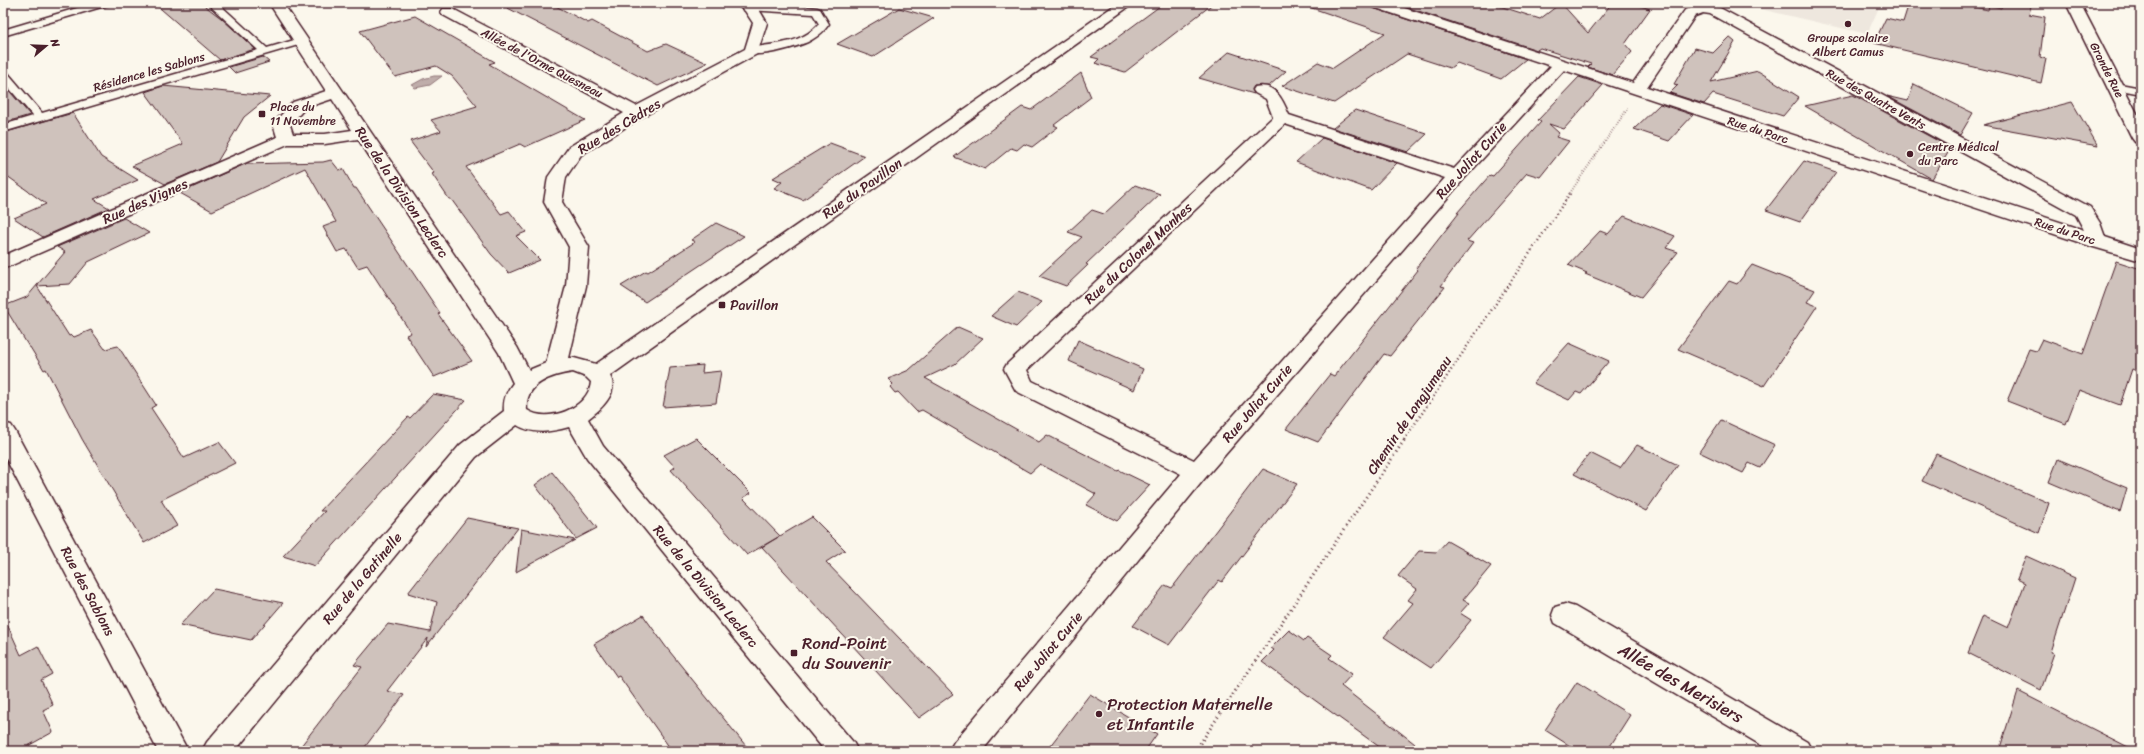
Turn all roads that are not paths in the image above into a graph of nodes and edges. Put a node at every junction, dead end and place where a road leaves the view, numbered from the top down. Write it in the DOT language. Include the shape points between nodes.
graph roads {
  1 [pos="105,3"];
  2 [pos="212,3"];
  3 [pos="276,3"];
  4 [pos="1127,3"];
  5 [pos="1375,3"];
  6 [pos="2073,3"];
  7 [pos="746,6"];
  8 [pos="448,12"];
  9 [pos="3,33"];
  10 [pos="301,41"];
  11 [pos="265,51"];
  12 [pos="752,51"];
  13 [pos="1560,65"];
  14 [pos="3,74"];
  15 [pos="2115,86"];
  16 [pos="1261,90"];
  17 [pos="1637,90"];
  18 [pos="2141,91"];
  19 [pos="335,92"];
  20 [pos="636,113"];
  21 [pos="40,118"];
  22 [pos="1282,118"];
  23 [pos="3,129"];
  24 [pos="362,132"];
  25 [pos="2141,138"];
  26 [pos="286,139"];
  27 [pos="1457,176"];
  28 [pos="2097,242"];
  29 [pos="2141,256"];
  30 [pos="3,263"];
  31 [pos="556,367"];
  32 [pos="597,374"];
  33 [pos="524,383"];
  34 [pos="516,414"];
  35 [pos="575,417"];
  36 [pos="3,431"];
  37 [pos="1197,472"];
  38 [pos="1565,615"];
  39 [pos="173,751"];
  40 [pos="217,751"];
  41 [pos="843,751"];
  42 [pos="964,751"];
  43 [pos="1797,751"];
  1 -- 9 [label="lane"];
  2 -- 11 [label="lane"];
  3 -- 10 [label="street, Rue de la Division Leclerc"];
  4 -- 32 [label="street, Rue du Pavillon"];
  5 -- 13 [label="street, Rue du Parc"];
  6 -- 15 [label="street, Grande Rue"];
  7 -- 12 [label="street" via="760,23"];
  7 -- 12 [label="lane" via="817,11 824,24 816,34 799,43"];
  8 -- 20 [label="street, Allée de l'Orme Quesneau"];
  10 -- 11 [label="lane, Résidence les Sablons"];
  10 -- 19 [label="street, Rue de la Division Leclerc"];
  11 -- 21 [label="lane, Résidence les Sablons"];
  12 -- 20 [label="street, Rue des Cèdres"];
  13 -- 17 [label="street, Rue du Parc"];
  13 -- 27 [label="street, Rue Joliot Curie"];
  14 -- 21 [label="lane"];
  15 -- 18 [label="lane"];
  15 -- 25 [label="street, Grande Rue"];
  16 -- 22 [label="street" via="1273,96"];
  17 -- 28 [label="street, Rue du Parc"];
  17 -- 28 [label="street, Rue des Quatre Vents" via="1690,12 1702,8 1715,11 2083,212 2091,223"];
  19 -- 24 [label="street, Rue de la Division Leclerc"];
  19 -- 26 [label="street" via="299,105 281,124"];
  20 -- 31 [label="street, Rue des Cèdres" via="575,151 557,177 553,202 579,247 576,286"];
  21 -- 23 [label="lane, Résidence les Sablons"];
  22 -- 27 [label="street"];
  22 -- 37 [label="street, Rue du Colonel Manhes" via="1015,368 1024,386"];
  24 -- 26 [label="street" via="344,138 318,141"];
  24 -- 33 [label="street, Rue de la Division Leclerc" via="509,352"];
  26 -- 30 [label="street, Rue des Vignes"];
  27 -- 37 [label="street, Rue Joliot Curie"];
  28 -- 29 [label="street, Rue du Parc"];
  31 -- 32 [label="street" via="574,365 589,368"];
  31 -- 33 [label="street" via="539,372"];
  32 -- 35 [label="street" via="603,383 602,391 589,408"];
  33 -- 34 [label="street" via="516,393 513,405"];
  34 -- 35 [label="street" via="528,422 546,424"];
  34 -- 40 [label="street, Rue de la Gatinelle" via="468,451"];
  35 -- 41 [label="street, Rue de la Division Leclerc" via="596,452"];
  36 -- 39 [label="street, Rue des Sablons"];
  37 -- 42 [label="street, Rue Joliot Curie"];
  38 -- 43 [label="street, Allée des Merisiers"];
}
